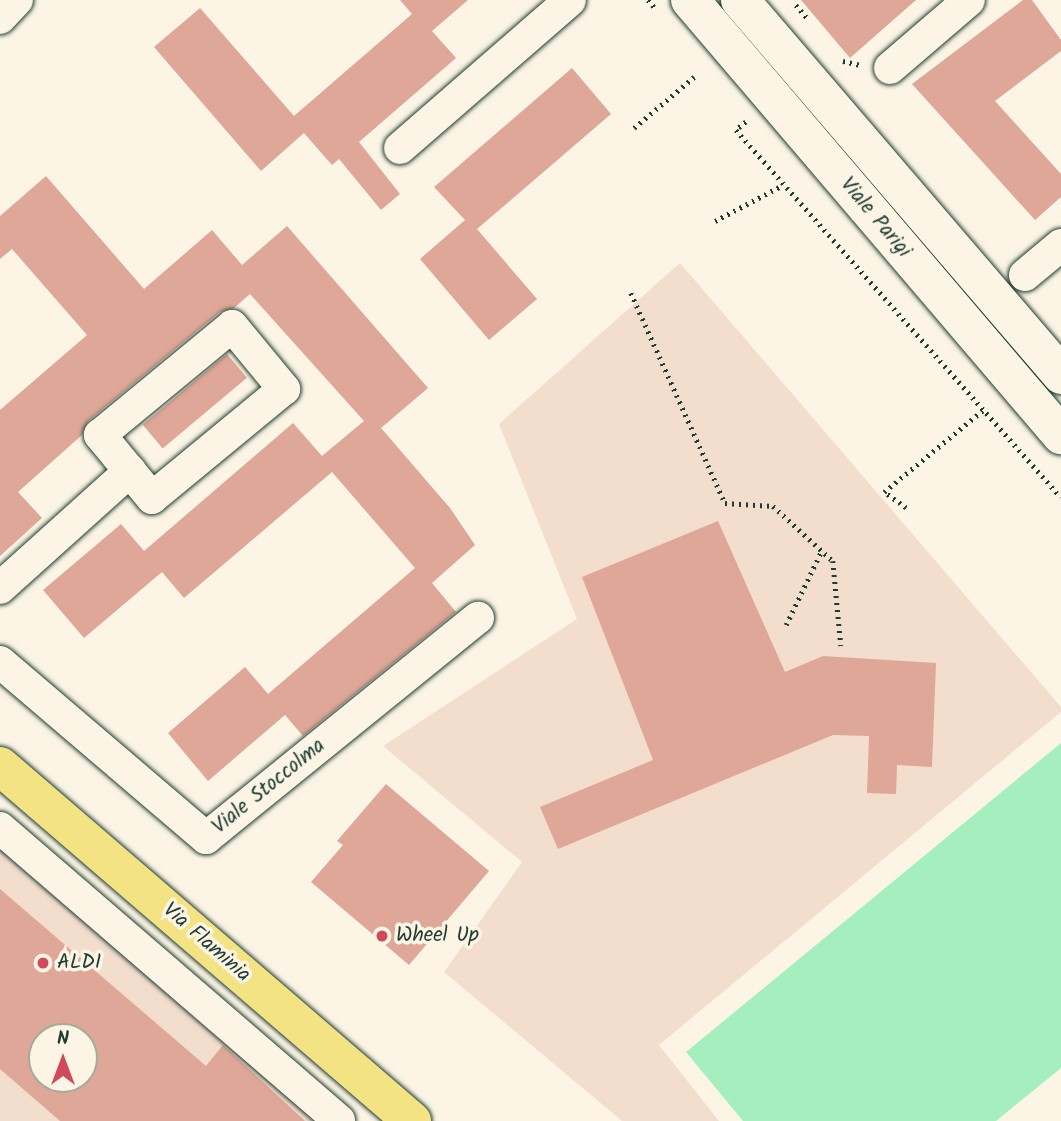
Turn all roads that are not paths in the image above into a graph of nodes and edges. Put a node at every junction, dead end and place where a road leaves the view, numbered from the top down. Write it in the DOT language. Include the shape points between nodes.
graph roads {
  1 [pos="18,0"];
  2 [pos="570,0"];
  3 [pos="740,0"];
  4 [pos="969,0"];
  5 [pos="673,5"];
  6 [pos="0,18"];
  7 [pos="890,68"];
  8 [pos="400,149"];
  9 [pos="1061,245"];
  10 [pos="1025,275"];
  11 [pos="1061,375"];
  12 [pos="1061,435"];
  13 [pos="130,471"];
  14 [pos="0,588"];
  15 [pos="478,618"];
  16 [pos="0,662"];
  17 [pos="0,766"];
  18 [pos="0,828"];
  19 [pos="339,1121"];
  20 [pos="412,1121"];
  1 -- 6 [label="street"];
  2 -- 8 [label="street"];
  3 -- 11 [label="main road, Viale Parigi"];
  4 -- 7 [label="street"];
  5 -- 12 [label="main road, Viale Parigi"];
  9 -- 10 [label="street"];
  13 -- 13 [label="street" via="152,498 284,389 232,326 100,435"];
  13 -- 14 [label="street"];
  15 -- 16 [label="street, Viale Stoccolma" via="206,838"];
  17 -- 20 [label="main road, Via Flaminia"];
  18 -- 19 [label="street"];
}
